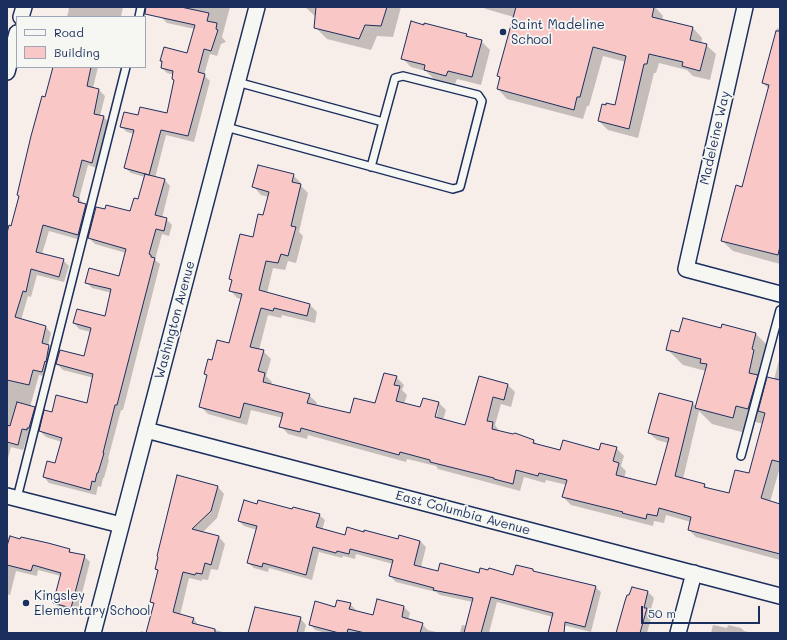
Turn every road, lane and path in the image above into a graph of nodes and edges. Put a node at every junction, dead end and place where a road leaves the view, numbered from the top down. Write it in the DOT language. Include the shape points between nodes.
graph roads {
  1 [pos="257,7"];
  2 [pos="744,7"];
  3 [pos="16,37"];
  4 [pos="126,68"];
  5 [pos="7,72"];
  6 [pos="237,82"];
  7 [pos="383,122"];
  8 [pos="226,127"];
  9 [pos="371,167"];
  10 [pos="780,294"];
  11 [pos="780,310"];
  12 [pos="146,430"];
  13 [pos="741,456"];
  14 [pos="12,497"];
  15 [pos="121,525"];
  16 [pos="694,573"];
  17 [pos="780,596"];
  18 [pos="93,633"];
  19 [pos="678,633"];
  1 -- 6 [label="street, Washington Avenue"];
  2 -- 10 [label="street, Madeleine Way" via="686,269"];
  3 -- 5 [label="street"];
  4 -- 14 [label="lane"];
  6 -- 7 [label="lane"];
  6 -- 8 [label="street, Washington Avenue"];
  7 -- 9 [label="lane"];
  7 -- 9 [label="lane" via="395,78 403,76 478,96 482,101 460,187 453,189"];
  8 -- 9 [label="lane"];
  8 -- 12 [label="street, Washington Avenue"];
  11 -- 13 [label="lane"];
  12 -- 15 [label="street, Washington Avenue"];
  12 -- 16 [label="street, East Columbia Avenue"];
  14 -- 15 [label="street"];
  15 -- 18 [label="street, Washington Avenue"];
  16 -- 17 [label="street, East Columbia Avenue"];
  16 -- 19 [label="street"];
}
